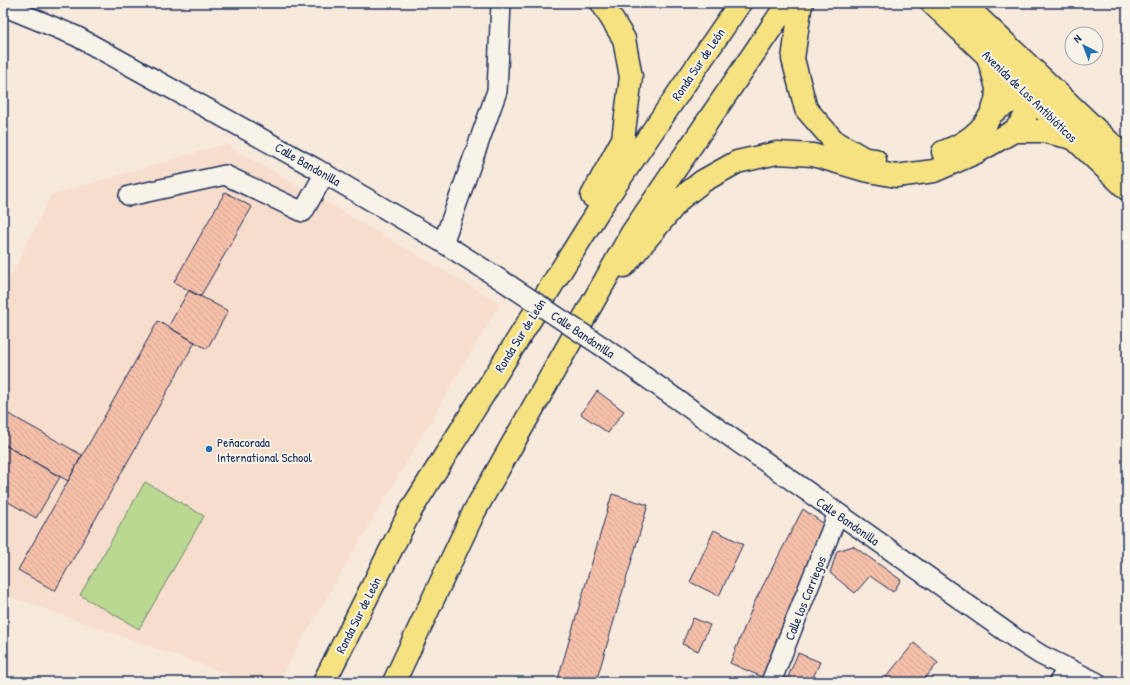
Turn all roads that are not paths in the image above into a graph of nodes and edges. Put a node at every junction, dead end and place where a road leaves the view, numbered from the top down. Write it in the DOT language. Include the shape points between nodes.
graph roads {
  1 [pos="501,3"];
  2 [pos="602,3"];
  3 [pos="740,3"];
  4 [pos="788,3"];
  5 [pos="802,3"];
  6 [pos="932,3"];
  7 [pos="947,3"];
  8 [pos="963,3"];
  9 [pos="3,6"];
  10 [pos="988,56"];
  11 [pos="1032,99"];
  12 [pos="993,112"];
  13 [pos="1014,131"];
  14 [pos="1074,138"];
  15 [pos="1127,160"];
  16 [pos="325,173"];
  17 [pos="1127,175"];
  18 [pos="1127,189"];
  19 [pos="129,196"];
  20 [pos="443,243"];
  21 [pos="594,300"];
  22 [pos="411,510"];
  23 [pos="838,513"];
  24 [pos="1063,675"];
  25 [pos="324,682"];
  26 [pos="394,682"];
  27 [pos="771,682"];
  28 [pos="1096,682"];
  1 -- 20 [label="street" via="496,91"];
  2 -- 22 [label="main road" via="624,39 631,77 623,139"];
  3 -- 22 [label="main road, Ronda Sur de León" via="602,205"];
  4 -- 21 [label="main road" via="632,233"];
  5 -- 12 [label="main road" via="793,59 806,109 834,141 865,159 911,163 957,147 981,130"];
  6 -- 10 [label="main road, Avenida de Los Antibióticos"];
  7 -- 11 [label="main road" via="1019,73"];
  8 -- 15 [label="main road, Avenida de Los Antibióticos"];
  9 -- 16 [label="street, Calle Bandonilla" via="76,36"];
  10 -- 11 [label="main road, Avenida de Los Antibióticos"];
  10 -- 12 [label="main road" via="997,89"];
  11 -- 12 [label="main road" via="1009,102"];
  11 -- 13 [label="main road" via="1030,110"];
  11 -- 14 [label="main road, Avenida de Los Antibióticos"];
  11 -- 17 [label="main road" via="1064,116"];
  13 -- 14 [label="main road" via="1042,131"];
  13 -- 21 [label="main road" via="975,153 934,171 896,176 864,170 813,155 777,152 737,162 703,181 681,198"];
  14 -- 18 [label="main road, Avenida de Los Antibióticos"];
  16 -- 19 [label="street" via="303,212 225,175"];
  16 -- 20 [label="street, Calle Bandonilla"];
  20 -- 23 [label="street, Calle Bandonilla, bridge" via="603,347"];
  21 -- 26 [label="main road" via="474,512"];
  22 -- 25 [label="main road, Ronda Sur de León"];
  23 -- 24 [label="street, Calle Bandonilla"];
  23 -- 27 [label="street, Calle los Carriegos"];
  24 -- 28 [label="street, Calle Bandonilla"];
}
